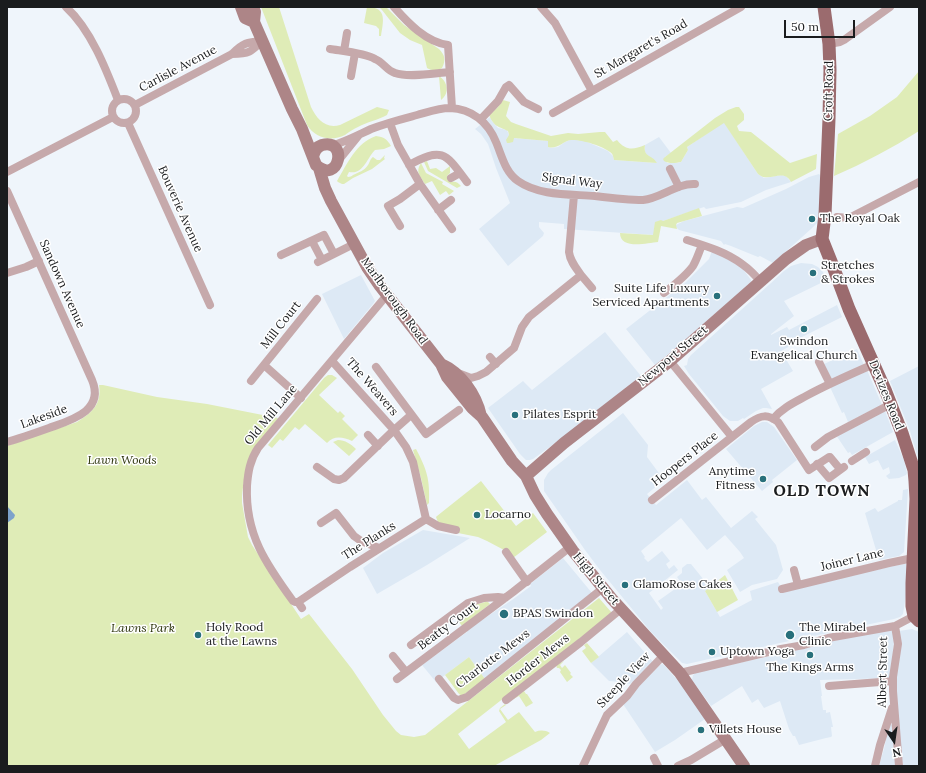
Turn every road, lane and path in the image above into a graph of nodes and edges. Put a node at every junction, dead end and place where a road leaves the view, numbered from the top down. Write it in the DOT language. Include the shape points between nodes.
graph roads {
  1 [pos="66,7"];
  2 [pos="241,7"];
  3 [pos="253,7"];
  4 [pos="394,7"];
  5 [pos="541,7"];
  6 [pos="740,7"];
  7 [pos="824,7"];
  8 [pos="890,7"];
  9 [pos="254,22"];
  10 [pos="347,33"];
  11 [pos="262,41"];
  12 [pos="829,44"];
  13 [pos="330,49"];
  14 [pos="344,51"];
  15 [pos="355,53"];
  16 [pos="450,72"];
  17 [pos="351,76"];
  18 [pos="592,91"];
  19 [pos="118,100"];
  20 [pos="135,105"];
  21 [pos="452,108"];
  22 [pos="538,109"];
  23 [pos="553,113"];
  24 [pos="113,117"];
  25 [pos="481,119"];
  26 [pos="128,123"];
  27 [pos="390,123"];
  28 [pos="302,129"];
  29 [pos="361,133"];
  30 [pos="329,145"];
  31 [pos="313,157"];
  32 [pos="337,164"];
  33 [pos="409,165"];
  34 [pos="319,168"];
  35 [pos="670,169"];
  36 [pos="7,172"];
  37 [pos="460,172"];
  38 [pos="451,178"];
  39 [pos="467,182"];
  40 [pos="919,182"];
  41 [pos="420,184"];
  42 [pos="696,184"];
  43 [pos="679,187"];
  44 [pos="7,191"];
  45 [pos="328,194"];
  46 [pos="574,195"];
  47 [pos="451,200"];
  48 [pos="438,210"];
  49 [pos="838,217"];
  50 [pos="400,226"];
  51 [pos="452,230"];
  52 [pos="822,239"];
  53 [pos="687,240"];
  54 [pos="312,241"];
  55 [pos="354,244"];
  56 [pos="702,245"];
  57 [pos="334,254"];
  58 [pos="281,255"];
  59 [pos="39,261"];
  60 [pos="7,272"];
  61 [pos="581,275"];
  62 [pos="760,282"];
  63 [pos="592,288"];
  64 [pos="664,293"];
  65 [pos="387,295"];
  66 [pos="317,299"];
  67 [pos="210,306"];
  68 [pos="490,357"];
  69 [pos="332,360"];
  70 [pos="670,361"];
  71 [pos="819,362"];
  72 [pos="441,364"];
  73 [pos="496,364"];
  74 [pos="874,364"];
  75 [pos="264,365"];
  76 [pos="376,367"];
  77 [pos="456,373"];
  78 [pos="251,381"];
  79 [pos="827,385"];
  80 [pos="95,388"];
  81 [pos="302,398"];
  82 [pos="891,404"];
  83 [pos="459,410"];
  84 [pos="412,415"];
  85 [pos="482,417"];
  86 [pos="774,418"];
  87 [pos="394,430"];
  88 [pos="368,435"];
  89 [pos="732,437"];
  90 [pos="7,442"];
  91 [pos="378,446"];
  92 [pos="815,447"];
  93 [pos="866,452"];
  94 [pos="852,461"];
  95 [pos="817,464"];
  96 [pos="318,467"];
  97 [pos="526,476"];
  98 [pos="918,498"];
  99 [pos="652,500"];
  100 [pos="426,519"];
  101 [pos="321,523"];
  102 [pos="456,530"];
  103 [pos="570,547"];
  104 [pos="379,548"];
  105 [pos="506,552"];
  106 [pos="913,558"];
  107 [pos="794,570"];
  108 [pos="527,582"];
  109 [pos="798,585"];
  110 [pos="603,588"];
  111 [pos="782,589"];
  112 [pos="505,598"];
  113 [pos="300,605"];
  114 [pos="621,609"];
  115 [pos="916,618"];
  116 [pos="895,626"];
  117 [pos="411,645"];
  118 [pos="664,655"];
  119 [pos="393,656"];
  120 [pos="406,672"];
  121 [pos="680,673"];
  122 [pos="397,679"];
  123 [pos="439,679"];
  124 [pos="893,681"];
  125 [pos="829,686"];
  126 [pos="506,700"];
  127 [pos="894,703"];
  128 [pos="726,739"];
  129 [pos="692,763"];
  130 [pos="583,766"];
  131 [pos="678,766"];
  132 [pos="744,766"];
  133 [pos="875,766"];
  134 [pos="899,766"];
  1 -- 19 [label="street" via="90,38"];
  2 -- 9 [label="main road" via="246,18"];
  3 -- 9 [label="main road"];
  4 -- 16 [label="street" via="416,29 436,42 448,45"];
  5 -- 18 [label="street" via="555,23"];
  6 -- 18 [label="street, St Margaret's Road"];
  7 -- 12 [label="main road, Croft Road"];
  8 -- 12 [label="street" via="844,40"];
  9 -- 11 [label="main road"];
  10 -- 14 [label="street"];
  11 -- 20 [label="street, Carlisle Avenue" via="248,42 232,54"];
  11 -- 28 [label="main road"];
  12 -- 52 [label="main road, Croft Road" via="828,153"];
  13 -- 14 [label="street"];
  14 -- 15 [label="street"];
  15 -- 16 [label="street" via="375,58 394,73"];
  15 -- 17 [label="street"];
  16 -- 21 [label="street"];
  18 -- 23 [label="street, St Margaret's Road"];
  19 -- 20 [label="street, Carlisle Avenue" via="129,100"];
  19 -- 24 [label="street" via="112,109"];
  20 -- 26 [label="street, Carlisle Avenue" via="136,116"];
  21 -- 25 [label="street, Signal Way" via="466,111"];
  21 -- 27 [label="street, Signal Way" via="435,110"];
  22 -- 25 [label="street" via="524,102 509,85"];
  24 -- 26 [label="street" via="118,122"];
  24 -- 36 [label="street"];
  25 -- 46 [label="street, Signal Way" via="493,135 504,163 513,177 536,189"];
  26 -- 67 [label="street, Bouverie Avenue"];
  27 -- 29 [label="street, Signal Way"];
  27 -- 33 [label="street"];
  28 -- 30 [label="main road"];
  28 -- 31 [label="main road"];
  29 -- 30 [label="street, Signal Way"];
  29 -- 32 [label="street"];
  30 -- 31 [label="main road" via="319,146"];
  30 -- 32 [label="main road" via="337,150"];
  31 -- 34 [label="main road"];
  32 -- 34 [label="main road" via="328,170"];
  32 -- 45 [label="main road" via="330,180"];
  33 -- 37 [label="street" via="427,156 438,154 448,159"];
  33 -- 41 [label="street"];
  34 -- 45 [label="main road, Marlborough Road"];
  35 -- 43 [label="street"];
  37 -- 38 [label="street"];
  37 -- 39 [label="street"];
  40 -- 49 [label="street" via="849,218"];
  41 -- 48 [label="street"];
  41 -- 50 [label="street" via="388,206"];
  42 -- 43 [label="street, Signal Way"];
  43 -- 46 [label="street, Signal Way" via="643,200"];
  44 -- 59 [label="street, Sandown Avenue"];
  45 -- 55 [label="main road, Marlborough Road"];
  46 -- 61 [label="street" via="569,252"];
  47 -- 48 [label="street"];
  48 -- 51 [label="street"];
  52 -- 62 [label="main road, Newport Street" via="800,249"];
  52 -- 74 [label="main road, Devizes Road"];
  53 -- 56 [label="street"];
  54 -- 57 [label="street" via="324,235"];
  54 -- 57 [label="street" via="320,261"];
  54 -- 58 [label="street"];
  55 -- 57 [label="street"];
  55 -- 65 [label="main road, Marlborough Road" via="369,271"];
  56 -- 62 [label="street" via="739,261"];
  56 -- 64 [label="street" via="692,266"];
  59 -- 60 [label="street"];
  59 -- 80 [label="street, Sandown Avenue"];
  61 -- 63 [label="street"];
  61 -- 73 [label="street" via="529,317 514,348"];
  62 -- 70 [label="main road, Newport Street"];
  65 -- 69 [label="street, Old Mill Lane"];
  65 -- 72 [label="main road, Marlborough Road"];
  66 -- 75 [label="street, Mill Court"];
  68 -- 73 [label="street"];
  69 -- 81 [label="street, Old Mill Lane"];
  69 -- 87 [label="street, The Weavers"];
  70 -- 89 [label="street, Hoopers Place"];
  70 -- 97 [label="main road, Newport Street" via="564,443"];
  71 -- 79 [label="street"];
  72 -- 77 [label="main road, Marlborough Road"];
  72 -- 85 [label="main road, Marlborough Road" via="451,382"];
  73 -- 77 [label="street" via="474,378"];
  74 -- 79 [label="street"];
  74 -- 82 [label="main road, Devizes Road"];
  75 -- 78 [label="street, Mill Court"];
  75 -- 81 [label="street, Mill Court"];
  76 -- 84 [label="street"];
  77 -- 85 [label="main road, Marlborough Road" via="473,394"];
  79 -- 86 [label="street" via="788,406"];
  80 -- 90 [label="street, Lakeside" via="90,406 80,416"];
  81 -- 113 [label="street, Old Mill Lane" via="254,454 249,466 247,492 250,521 260,549 292,600"];
  82 -- 92 [label="street" via="828,437"];
  82 -- 98 [label="main road, Devizes Road" via="914,470"];
  83 -- 84 [label="street" via="426,434"];
  84 -- 87 [label="street"];
  85 -- 97 [label="main road, Marlborough Road" via="512,461"];
  86 -- 89 [label="street, Hoopers Place" via="766,416 756,419"];
  86 -- 95 [label="street" via="809,470"];
  87 -- 91 [label="street, The Weavers"];
  87 -- 100 [label="street, The Weavers" via="410,453"];
  88 -- 91 [label="street"];
  89 -- 99 [label="street, Hoopers Place"];
  91 -- 96 [label="street, The Weavers" via="342,479 336,480"];
  93 -- 94 [label="street"];
  95 -- 95 [label="street" via="829,478 842,468 830,457"];
  97 -- 103 [label="main road, High Street" via="535,496"];
  98 -- 106 [label="main road, Devizes Road"];
  100 -- 102 [label="street" via="438,526"];
  100 -- 104 [label="street, The Planks"];
  101 -- 104 [label="street" via="336,513 354,536"];
  103 -- 108 [label="street, Beatty Court"];
  103 -- 110 [label="main road, High Street"];
  104 -- 113 [label="street, The Planks"];
  105 -- 108 [label="street"];
  106 -- 109 [label="street, Joiner Lane"];
  106 -- 115 [label="main road, Devizes Road" via="912,606"];
  107 -- 109 [label="street"];
  108 -- 112 [label="street, Beatty Court"];
  109 -- 111 [label="street, Joiner Lane"];
  110 -- 114 [label="main road, High Street"];
  110 -- 123 [label="street, Charlotte Mews" via="467,697 458,700 454,698"];
  112 -- 117 [label="street" via="484,598 468,603"];
  112 -- 120 [label="street, Beatty Court"];
  114 -- 118 [label="main road, High Street"];
  114 -- 126 [label="street, Horder Mews"];
  115 -- 116 [label="street"];
  116 -- 121 [label="street" via="828,638"];
  116 -- 124 [label="street, Albert Street" via="898,644"];
  118 -- 121 [label="main road, High Street"];
  118 -- 130 [label="street, Steeple View" via="607,715"];
  119 -- 120 [label="street"];
  120 -- 122 [label="street, Beatty Court"];
  121 -- 128 [label="main road, High Street"];
  124 -- 125 [label="street"];
  124 -- 127 [label="street, Albert Street"];
  127 -- 133 [label="street"];
  127 -- 134 [label="street, Albert Street"];
  128 -- 129 [label="street"];
  128 -- 132 [label="main road, High Street"];
  129 -- 131 [label="street"];
}
